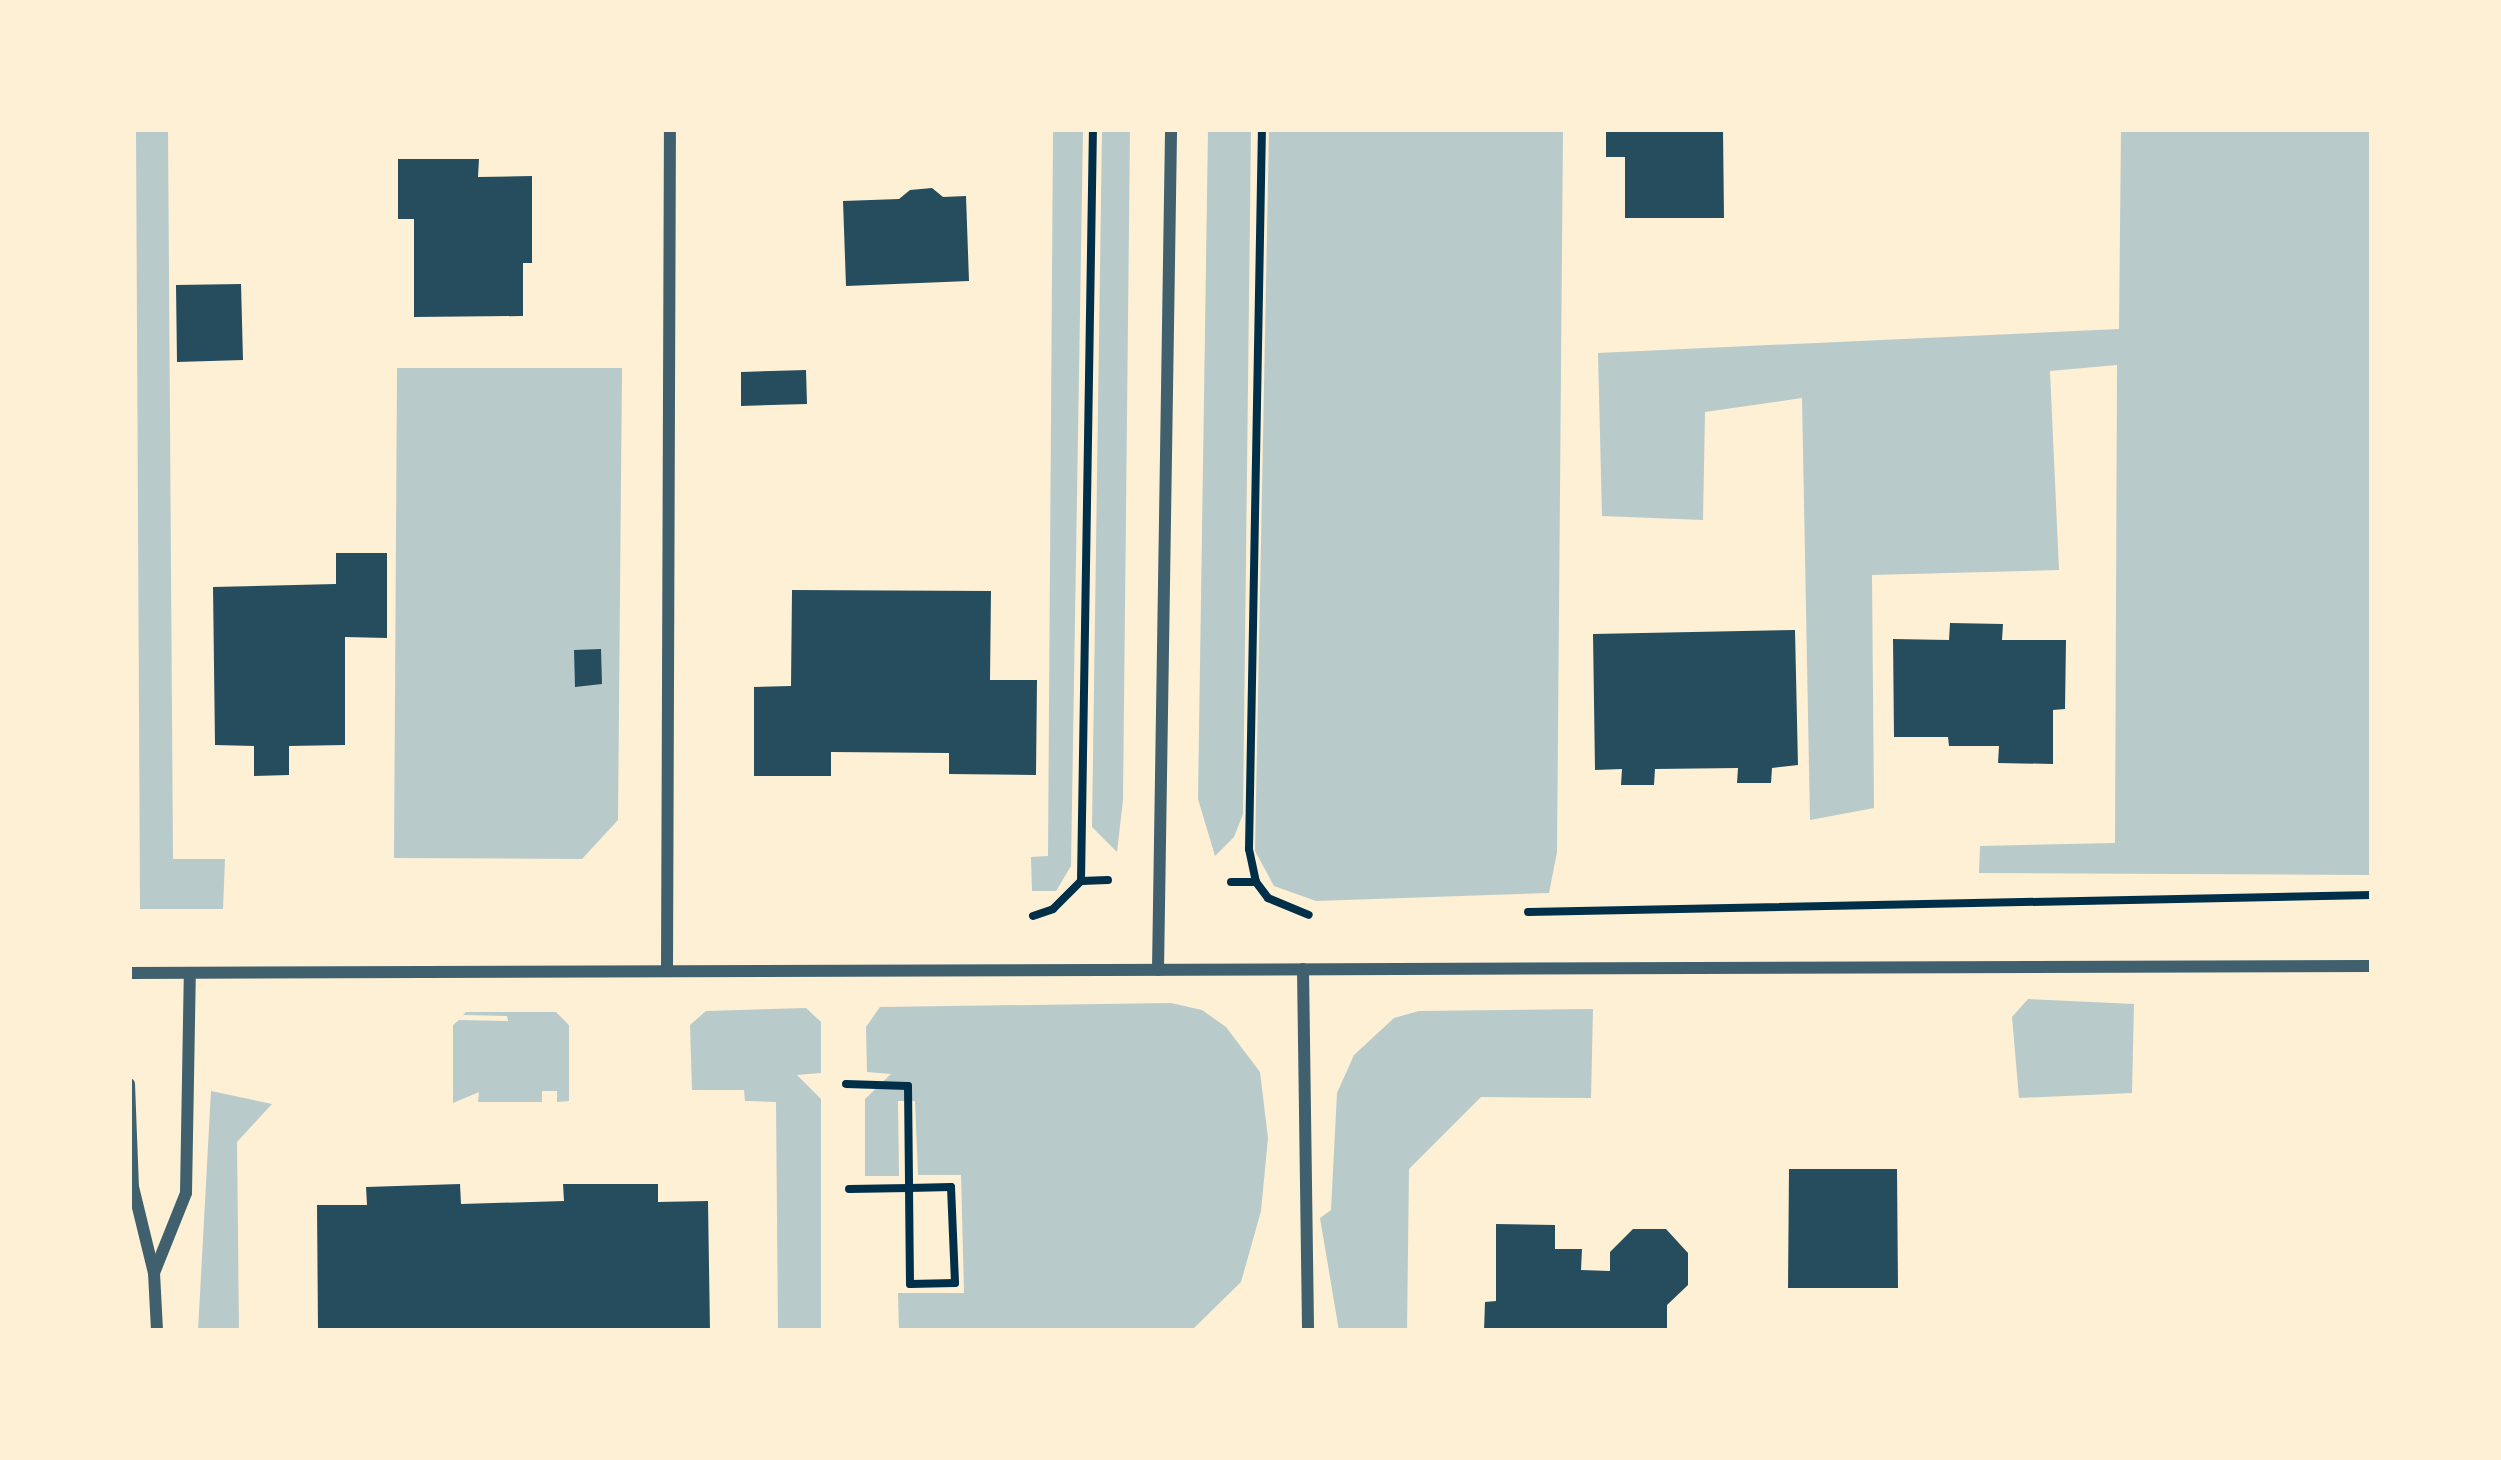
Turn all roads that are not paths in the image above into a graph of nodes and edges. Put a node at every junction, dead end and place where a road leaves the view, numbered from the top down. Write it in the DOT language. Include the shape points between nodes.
graph roads {
  1 [pos="670,129"];
  2 [pos="1171,129"];
  3 [pos="2372,966"];
  4 [pos="1304,969"];
  5 [pos="667,970"];
  6 [pos="1158,970"];
  7 [pos="129,973"];
  8 [pos="190,973"];
  9 [pos="129,1084"];
  10 [pos="154,1274"];
  11 [pos="158,1331"];
  12 [pos="1308,1331"];
  1 -- 5 [label="street"];
  2 -- 6 [label="street"];
  3 -- 4 [label="street"];
  4 -- 6 [label="street"];
  4 -- 12 [label="street"];
  5 -- 6 [label="street"];
  5 -- 8 [label="street"];
  7 -- 8 [label="street"];
  8 -- 10 [label="street" via="186,1193"];
  9 -- 10 [label="street" via="133,1187"];
  10 -- 11 [label="street"];
}
